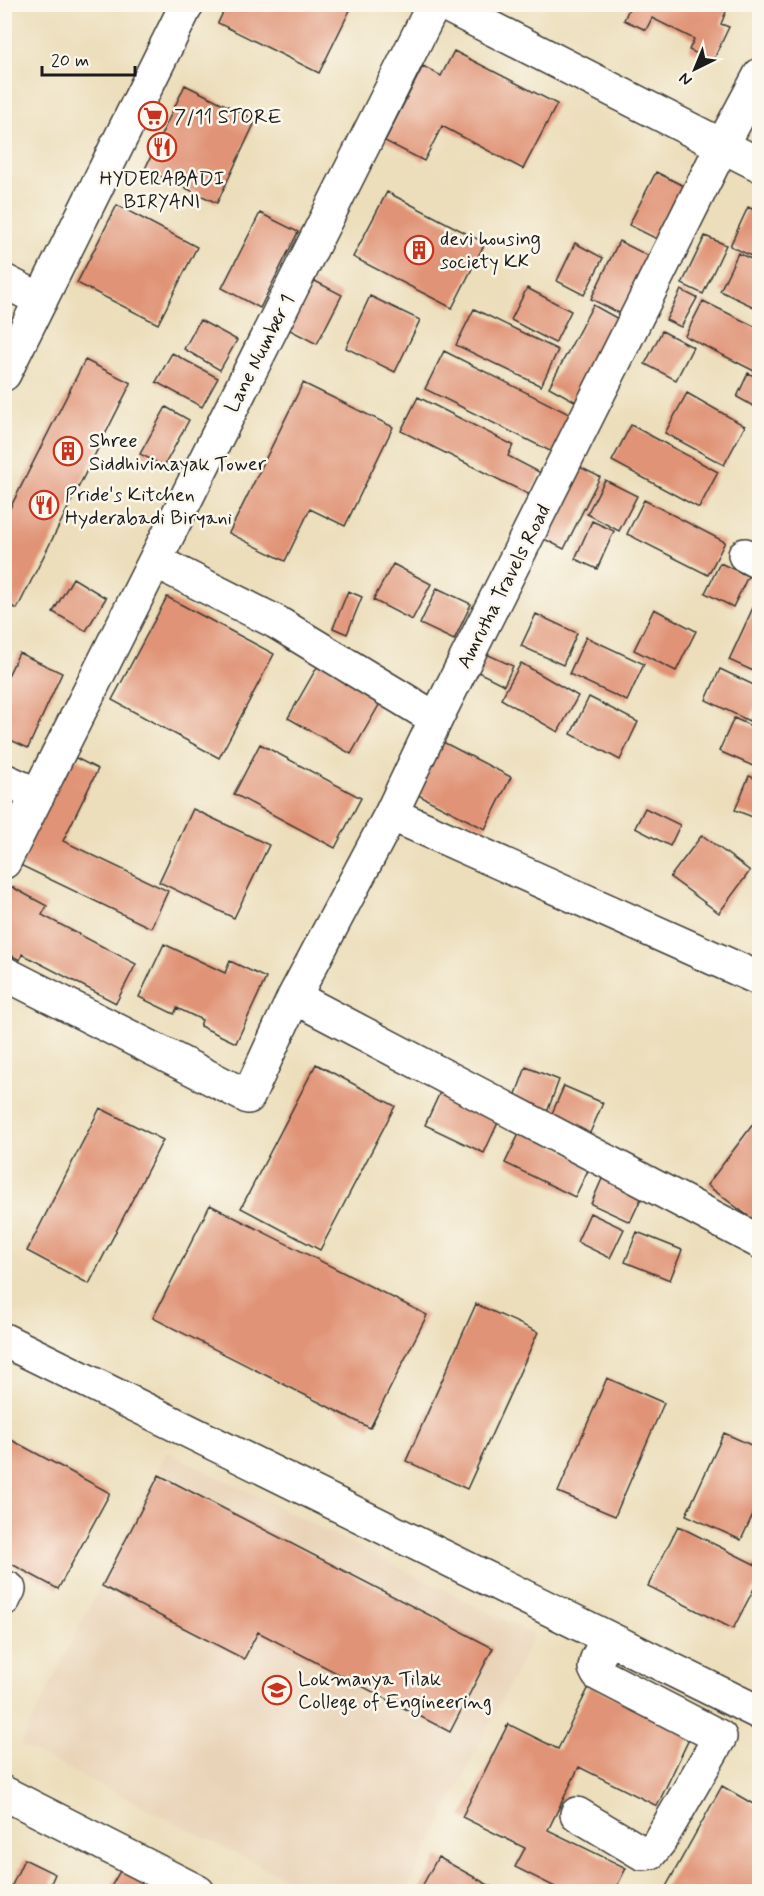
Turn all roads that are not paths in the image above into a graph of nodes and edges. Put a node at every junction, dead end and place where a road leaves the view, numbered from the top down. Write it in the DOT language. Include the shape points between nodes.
graph roads {
  1 [pos="187,4"];
  2 [pos="434,4"];
  3 [pos="444,4"];
  4 [pos="759,75"];
  5 [pos="722,146"];
  6 [pos="759,165"];
  7 [pos="4,281"];
  8 [pos="41,300"];
  9 [pos="4,374"];
  10 [pos="155,561"];
  11 [pos="436,719"];
  12 [pos="4,780"];
  13 [pos="38,795"];
  14 [pos="392,814"];
  15 [pos="4,862"];
  16 [pos="4,973"];
  17 [pos="759,979"];
  18 [pos="294,997"];
  19 [pos="759,1242"];
  20 [pos="4,1340"];
  21 [pos="4,1587"];
  22 [pos="4,1599"];
  23 [pos="608,1638"];
  24 [pos="745,1706"];
  25 [pos="720,1737"];
  26 [pos="4,1793"];
  27 [pos="577,1814"];
  28 [pos="183,1888"];
  1 -- 8 [label="street"];
  2 -- 10 [label="street, Lane Number 1"];
  3 -- 5 [label="street"];
  4 -- 5 [label="street, Amrutha Travels Road"];
  5 -- 6 [label="street"];
  5 -- 11 [label="street, Amrutha Travels Road"];
  7 -- 8 [label="street"];
  8 -- 9 [label="street"];
  10 -- 11 [label="street" via="276,622"];
  10 -- 13 [label="street, Lane Number 1"];
  11 -- 14 [label="street, Amrutha Travels Road"];
  12 -- 13 [label="street"];
  13 -- 15 [label="street, Lane Number 1"];
  14 -- 17 [label="street"];
  14 -- 18 [label="street, Amrutha Travels Road"];
  16 -- 18 [label="street, Amrutha Travels Road" via="248,1097"];
  18 -- 19 [label="street"];
  20 -- 23 [label="street"];
  21 -- 22 [label="street" via="9,1589"];
  23 -- 24 [label="street"];
  23 -- 25 [label="street" via="597,1659 598,1674"];
  24 -- 25 [label="street" via="735,1731"];
  25 -- 27 [label="street" via="651,1852 642,1853"];
  26 -- 28 [label="street"];
}
